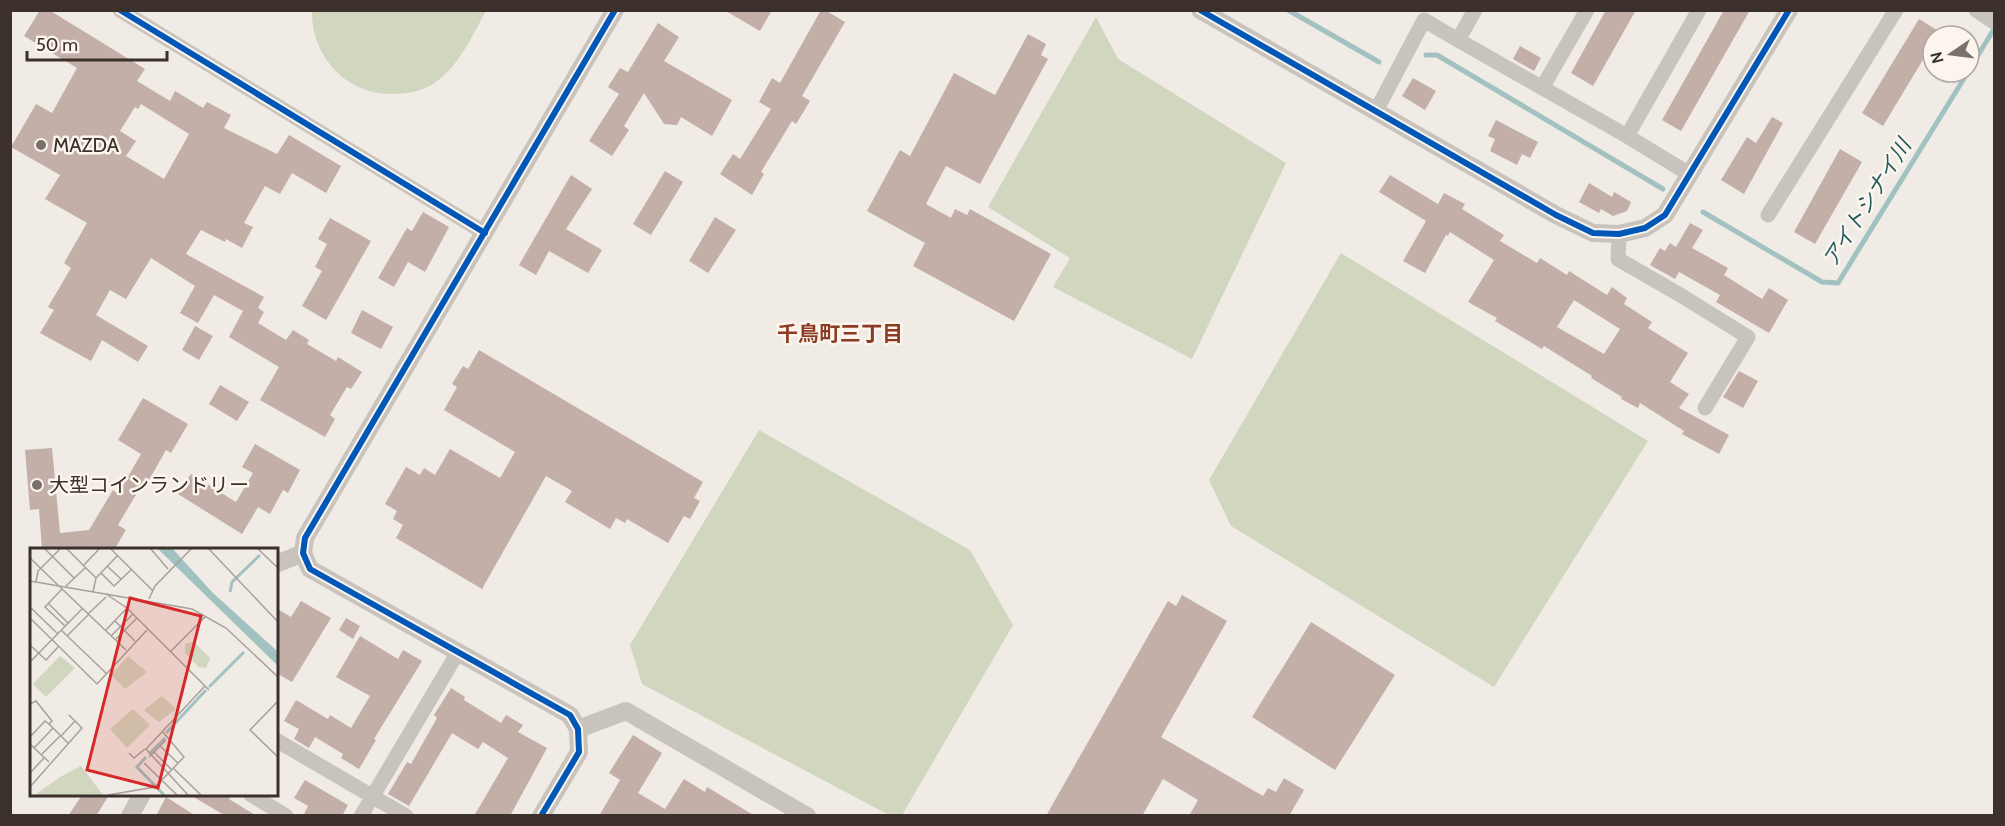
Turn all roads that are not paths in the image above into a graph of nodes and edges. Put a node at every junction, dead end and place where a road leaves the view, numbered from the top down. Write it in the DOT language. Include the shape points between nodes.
graph roads {
  1 [pos="120,10"];
  2 [pos="615,10"];
  3 [pos="1200,10"];
  4 [pos="1475,10"];
  5 [pos="1587,10"];
  6 [pos="1699,10"];
  7 [pos="1788,10"];
  8 [pos="1896,10"];
  9 [pos="1458,40"];
  10 [pos="1542,88"];
  11 [pos="1376,111"];
  12 [pos="1627,136"];
  13 [pos="1691,175"];
  14 [pos="1768,215"];
  15 [pos="485,233"];
  16 [pos="1619,234"];
  17 [pos="1705,408"];
  18 [pos="303,554"];
  19 [pos="278,563"];
  20 [pos="458,652"];
  21 [pos="578,729"];
  22 [pos="278,741"];
  23 [pos="141,796"];
  24 [pos="252,796"];
  25 [pos="372,796"];
  26 [pos="130,816"];
  27 [pos="286,816"];
  28 [pos="361,816"];
  29 [pos="405,816"];
  30 [pos="541,816"];
  31 [pos="807,816"];
  1 -- 15 [label="street"];
  2 -- 15 [label="street"];
  3 -- 11 [label="street"];
  4 -- 9 [label="street"];
  5 -- 10 [label="street"];
  6 -- 12 [label="street"];
  7 -- 13 [label="street"];
  8 -- 14 [label="street"];
  9 -- 10 [label="street"];
  9 -- 11 [label="street" via="1424,20"];
  10 -- 12 [label="street"];
  11 -- 16 [label="street" via="1556,215 1593,233"];
  12 -- 13 [label="street"];
  13 -- 16 [label="street" via="1665,215 1645,228"];
  15 -- 18 [label="street" via="305,538"];
  16 -- 17 [label="street" via="1618,259 1748,337"];
  18 -- 19 [label="street"];
  18 -- 20 [label="street" via="310,569"];
  20 -- 21 [label="street" via="570,715"];
  20 -- 25 [label="street"];
  21 -- 30 [label="street" via="579,752"];
  21 -- 31 [label="street" via="626,711"];
  22 -- 25 [label="street"];
  23 -- 26 [label="street"];
  24 -- 27 [label="street"];
  25 -- 28 [label="street"];
  25 -- 29 [label="street"];
}
